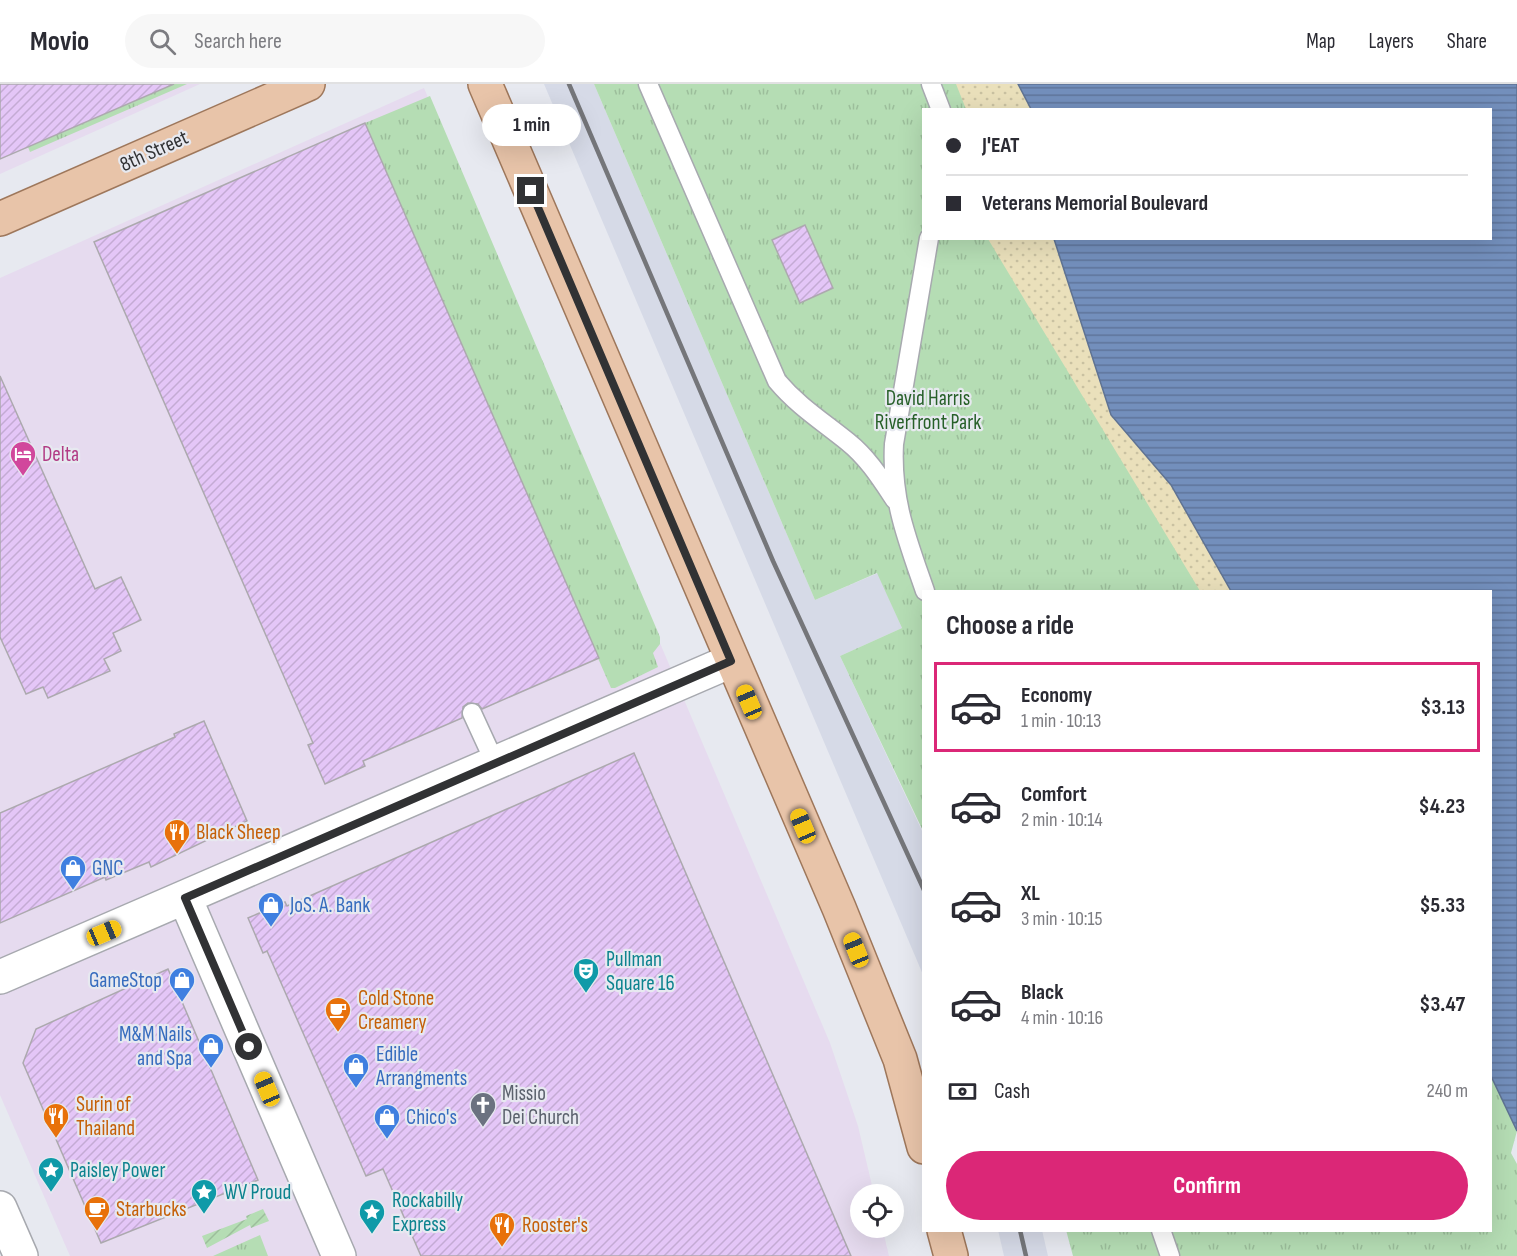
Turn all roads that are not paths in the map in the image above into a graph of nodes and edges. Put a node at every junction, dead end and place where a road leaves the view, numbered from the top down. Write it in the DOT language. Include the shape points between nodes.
graph roads {
  1 [pos="308,84"];
  2 [pos="485,84"];
  3 [pos="648,84"];
  4 [pos="931,84"];
  5 [pos="940,108"];
  6 [pos="0,219"];
  7 [pos="929,240"];
  8 [pos="895,500"];
  9 [pos="925,590"];
  10 [pos="731,661"];
  11 [pos="472,713"];
  12 [pos="495,763"];
  13 [pos="185,898"];
  14 [pos="0,977"];
  15 [pos="922,1140"];
  16 [pos="0,1208"];
  17 [pos="945,1232"];
  18 [pos="1162,1232"];
  19 [pos="21,1256"];
  20 [pos="339,1256"];
  21 [pos="951,1256"];
  22 [pos="1170,1256"];
  1 -- 6 [label="main road, 8th Street"];
  2 -- 10 [label="main road"];
  3 -- 8 [label="lane" via="777,381 794,401 870,463"];
  4 -- 5 [label="lane"];
  7 -- 8 [label="lane" via="894,444"];
  8 -- 9 [label="lane"];
  10 -- 12 [label="street"];
  10 -- 15 [label="main road" via="882,1011"];
  11 -- 12 [label="lane"];
  12 -- 13 [label="street"];
  13 -- 14 [label="street"];
  13 -- 20 [label="street"];
  16 -- 19 [label="street"];
  17 -- 21 [label="main road"];
  18 -- 22 [label="lane"];
}
